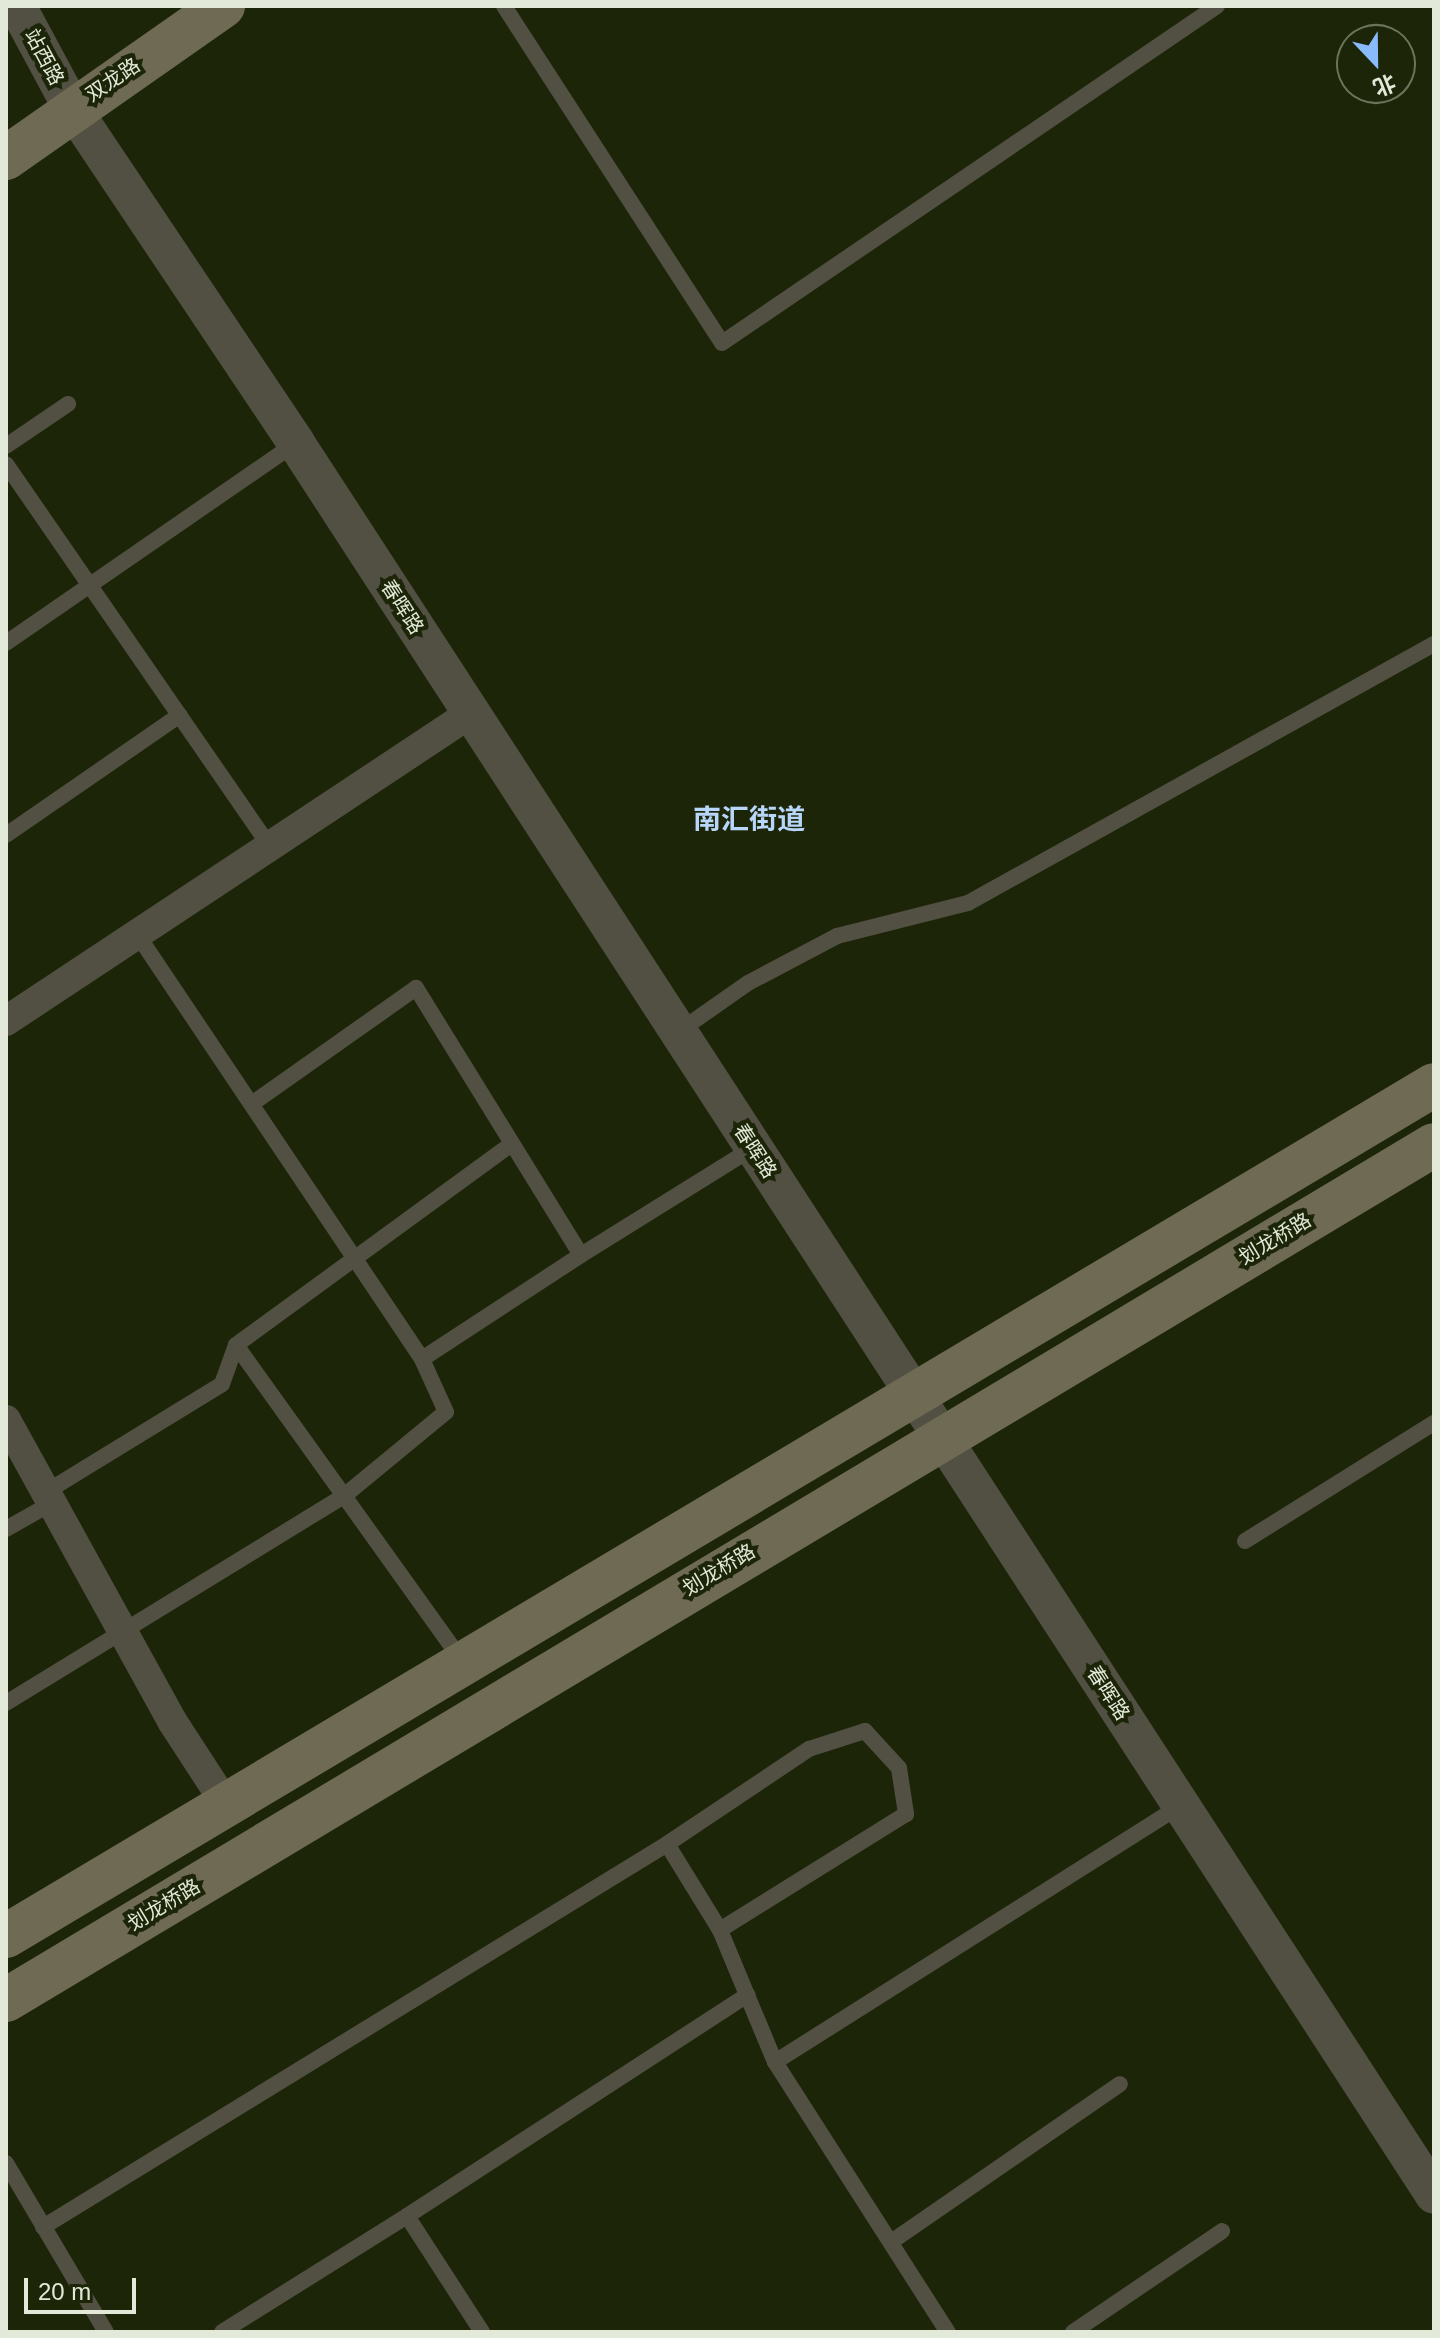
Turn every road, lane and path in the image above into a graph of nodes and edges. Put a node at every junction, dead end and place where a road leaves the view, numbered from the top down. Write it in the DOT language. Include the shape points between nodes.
graph roads {
  1 [pos="17,6"];
  2 [pos="223,6"];
  3 [pos="504,6"];
  4 [pos="1217,6"];
  5 [pos="72,108"];
  6 [pos="6,158"];
  7 [pos="68,404"];
  8 [pos="296,443"];
  9 [pos="6,446"];
  10 [pos="6,464"];
  11 [pos="90,585"];
  12 [pos="6,643"];
  13 [pos="1434,644"];
  14 [pos="471,713"];
  15 [pos="180,715"];
  16 [pos="6,835"];
  17 [pos="270,846"];
  18 [pos="137,934"];
  19 [pos="6,1021"];
  20 [pos="678,1032"];
  21 [pos="1434,1085"];
  22 [pos="253,1103"];
  23 [pos="512,1144"];
  24 [pos="1434,1145"];
  25 [pos="753,1148"];
  26 [pos="356,1254"];
  27 [pos="581,1255"];
  28 [pos="236,1345"];
  29 [pos="422,1359"];
  30 [pos="911,1393"];
  31 [pos="6,1420"];
  32 [pos="1434,1423"];
  33 [pos="941,1436"];
  34 [pos="344,1496"];
  35 [pos="49,1498"];
  36 [pos="6,1529"];
  37 [pos="1245,1541"];
  38 [pos="124,1634"];
  39 [pos="463,1662"];
  40 [pos="6,1703"];
  41 [pos="226,1804"];
  42 [pos="1181,1805"];
  43 [pos="667,1844"];
  44 [pos="720,1930"];
  45 [pos="6,1936"];
  46 [pos="747,1995"];
  47 [pos="6,2000"];
  48 [pos="775,2062"];
  49 [pos="1120,2084"];
  50 [pos="6,2163"];
  51 [pos="1434,2195"];
  52 [pos="407,2216"];
  53 [pos="43,2227"];
  54 [pos="1222,2231"];
  55 [pos="891,2242"];
  56 [pos="102,2331"];
  57 [pos="222,2332"];
  58 [pos="482,2332"];
  59 [pos="948,2332"];
  60 [pos="1073,2332"];
  1 -- 5 [label="street, 站西路"];
  2 -- 5 [label="main road, 双龙路"];
  3 -- 4 [label="lane" via="722,343"];
  5 -- 6 [label="main road, 双龙路"];
  5 -- 8 [label="street, 春晖路"];
  7 -- 9 [label="lane"];
  8 -- 11 [label="lane"];
  8 -- 14 [label="street, 春晖路"];
  10 -- 11 [label="lane"];
  11 -- 12 [label="lane"];
  11 -- 15 [label="lane"];
  13 -- 20 [label="lane" via="968,903 837,936 748,983"];
  14 -- 17 [label="street"];
  14 -- 20 [label="street, 春晖路"];
  15 -- 16 [label="lane"];
  15 -- 17 [label="lane"];
  17 -- 18 [label="street"];
  18 -- 19 [label="street"];
  18 -- 22 [label="lane"];
  20 -- 25 [label="street, 春晖路"];
  21 -- 30 [label="main road"];
  22 -- 23 [label="lane" via="416,988"];
  22 -- 26 [label="lane"];
  23 -- 26 [label="lane"];
  23 -- 27 [label="lane"];
  24 -- 33 [label="main road, 划龙桥路"];
  25 -- 27 [label="lane"];
  25 -- 30 [label="street, 春晖路"];
  26 -- 28 [label="lane"];
  26 -- 29 [label="lane"];
  27 -- 29 [label="lane"];
  28 -- 34 [label="lane"];
  28 -- 35 [label="lane" via="222,1384"];
  29 -- 34 [label="lane" via="446,1412"];
  30 -- 33 [label="street, 春晖路"];
  30 -- 39 [label="main road"];
  31 -- 35 [label="street"];
  32 -- 37 [label="lane"];
  33 -- 42 [label="street, 春晖路"];
  33 -- 47 [label="main road, 划龙桥路"];
  34 -- 38 [label="lane"];
  34 -- 39 [label="lane"];
  35 -- 36 [label="lane"];
  35 -- 38 [label="street"];
  38 -- 40 [label="lane"];
  38 -- 41 [label="street"];
  39 -- 41 [label="main road"];
  41 -- 45 [label="main road"];
  42 -- 48 [label="lane"];
  42 -- 51 [label="street, 春晖路"];
  43 -- 44 [label="lane"];
  43 -- 44 [label="lane" via="809,1749 865,1731 899,1768 906,1814"];
  43 -- 53 [label="lane"];
  44 -- 46 [label="lane"];
  46 -- 48 [label="lane"];
  46 -- 52 [label="lane"];
  48 -- 55 [label="lane"];
  49 -- 55 [label="lane"];
  50 -- 53 [label="lane"];
  52 -- 57 [label="lane"];
  52 -- 58 [label="lane"];
  53 -- 56 [label="lane"];
  54 -- 60 [label="lane"];
  55 -- 59 [label="lane"];
}
